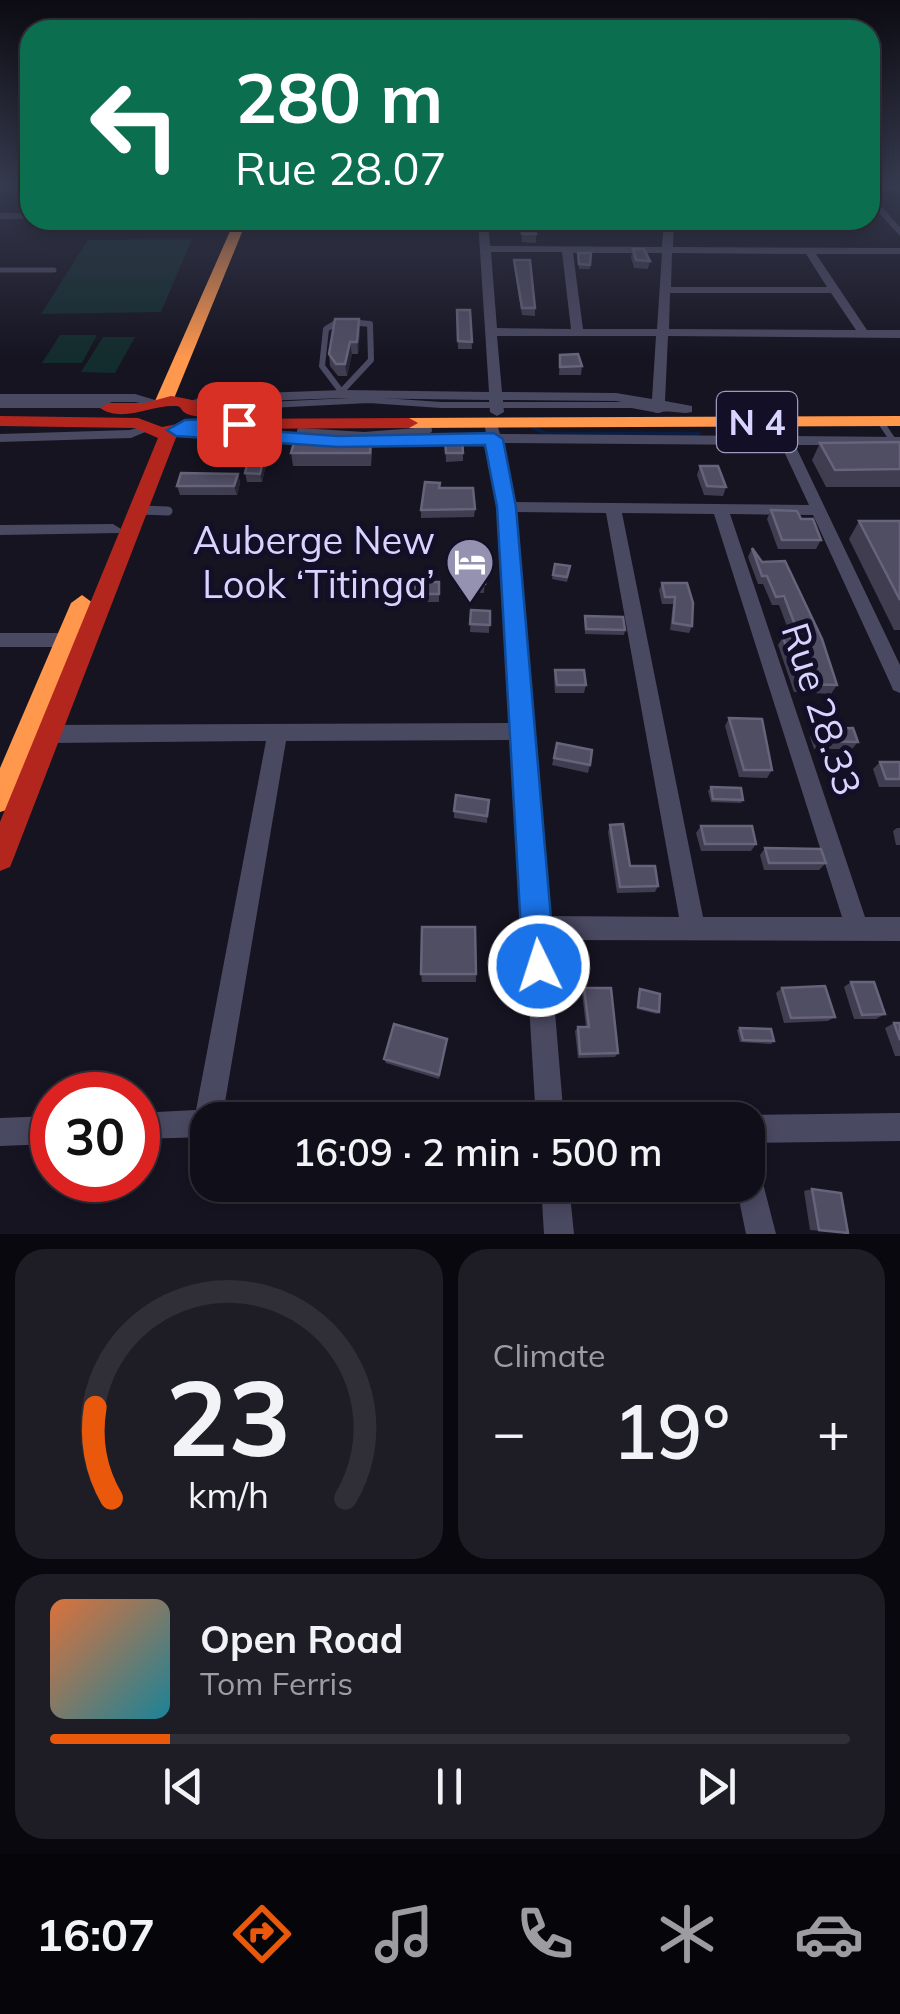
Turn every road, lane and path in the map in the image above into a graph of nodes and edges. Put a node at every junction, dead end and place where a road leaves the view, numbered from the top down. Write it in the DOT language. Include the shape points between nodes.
graph roads {
  1 [pos="233,242"];
  2 [pos="243,242"];
  3 [pos="484,242"];
  4 [pos="668,242"];
  5 [pos="484,249"];
  6 [pos="566,250"];
  7 [pos="668,250"];
  8 [pos="809,250"];
  9 [pos="900,250"];
  10 [pos="0,270"];
  11 [pos="54,270"];
  12 [pos="664,290"];
  13 [pos="835,290"];
  14 [pos="577,331"];
  15 [pos="662,331"];
  16 [pos="493,332"];
  17 [pos="864,334"];
  18 [pos="900,334"];
  19 [pos="342,392"];
  20 [pos="0,398"];
  21 [pos="657,406"];
  22 [pos="0,407"];
  23 [pos="168,416"];
  24 [pos="683,416"];
  25 [pos="495,417"];
  26 [pos="0,424"];
  27 [pos="897,427"];
  28 [pos="782,431"];
  29 [pos="0,438"];
  30 [pos="506,507"];
  31 [pos="613,507"];
  32 [pos="138,510"];
  33 [pos="168,510"];
  34 [pos="820,510"];
  35 [pos="721,511"];
  36 [pos="113,529"];
  37 [pos="0,530"];
  38 [pos="0,640"];
  39 [pos="67,640"];
  40 [pos="900,685"];
  41 [pos="522,731"];
  42 [pos="277,733"];
  43 [pos="49,734"];
  44 [pos="12,745"];
  45 [pos="0,800"];
  46 [pos="0,857"];
  47 [pos="536,928"];
  48 [pos="694,928"];
  49 [pos="857,928"];
  50 [pos="900,928"];
  51 [pos="212,1102"];
  52 [pos="549,1102"];
  53 [pos="190,1123"];
  54 [pos="160,1125"];
  55 [pos="900,1127"];
  56 [pos="765,1129"];
  57 [pos="30,1131"];
  58 [pos="0,1132"];
  59 [pos="556,1202"];
  60 [pos="754,1202"];
  61 [pos="559,1234"];
  62 [pos="761,1234"];
  1 -- 23 [label="main road"];
  2 -- 23 [label="main road"];
  3 -- 5 [label="street"];
  4 -- 7 [label="street"];
  5 -- 6 [label="street"];
  5 -- 16 [label="street"];
  6 -- 7 [label="street"];
  6 -- 14 [label="street"];
  7 -- 8 [label="street"];
  7 -- 12 [label="street"];
  8 -- 9 [label="street"];
  8 -- 13 [label="street"];
  10 -- 11 [label="lane"];
  12 -- 13 [label="street"];
  12 -- 15 [label="street"];
  13 -- 17 [label="street"];
  14 -- 15 [label="street"];
  14 -- 16 [label="street"];
  15 -- 17 [label="street"];
  15 -- 21 [label="street"];
  16 -- 25 [label="street"];
  17 -- 18 [label="street"];
  19 -- 19 [label="lane" via="371,360 370,324 339,321 326,328 322,366"];
  19 -- 23 [label="street" via="210,399"];
  19 -- 25 [label="street"];
  20 -- 23 [label="street" via="135,398"];
  21 -- 24 [label="main road, N 4"];
  21 -- 25 [label="main road, N 4"];
  22 -- 23 [label="main road, N 4"];
  23 -- 25 [label="main road, N 4"];
  23 -- 26 [label="main road, N 4"];
  23 -- 29 [label="street" via="130,434"];
  23 -- 32 [label="main road"];
  23 -- 36 [label="main road"];
  24 -- 25 [label="main road, N 4"];
  24 -- 27 [label="main road, N 4" via="806,409"];
  24 -- 28 [label="main road, N 4"];
  25 -- 28 [label="street"];
  25 -- 30 [label="street"];
  27 -- 28 [label="street"];
  27 -- 28 [label="main road, N 4" via="834,421"];
  28 -- 34 [label="street"];
  30 -- 31 [label="street"];
  30 -- 41 [label="street"];
  31 -- 35 [label="street"];
  31 -- 48 [label="street"];
  32 -- 33 [label="lane"];
  32 -- 43 [label="main road"];
  34 -- 35 [label="street"];
  34 -- 40 [label="street"];
  35 -- 49 [label="street, Rue 28.33"];
  36 -- 37 [label="street"];
  36 -- 39 [label="main road"];
  38 -- 39 [label="street"];
  39 -- 44 [label="main road"];
  41 -- 42 [label="street"];
  41 -- 47 [label="street"];
  42 -- 43 [label="street"];
  42 -- 51 [label="street"];
  43 -- 46 [label="main road"];
  44 -- 45 [label="main road"];
  47 -- 48 [label="street"];
  47 -- 52 [label="street"];
  48 -- 49 [label="street"];
  49 -- 50 [label="street"];
  53 -- 54 [label="street"];
  55 -- 56 [label="street"];
  57 -- 58 [label="street"];
  59 -- 61 [label="street"];
  60 -- 62 [label="street"];
}
